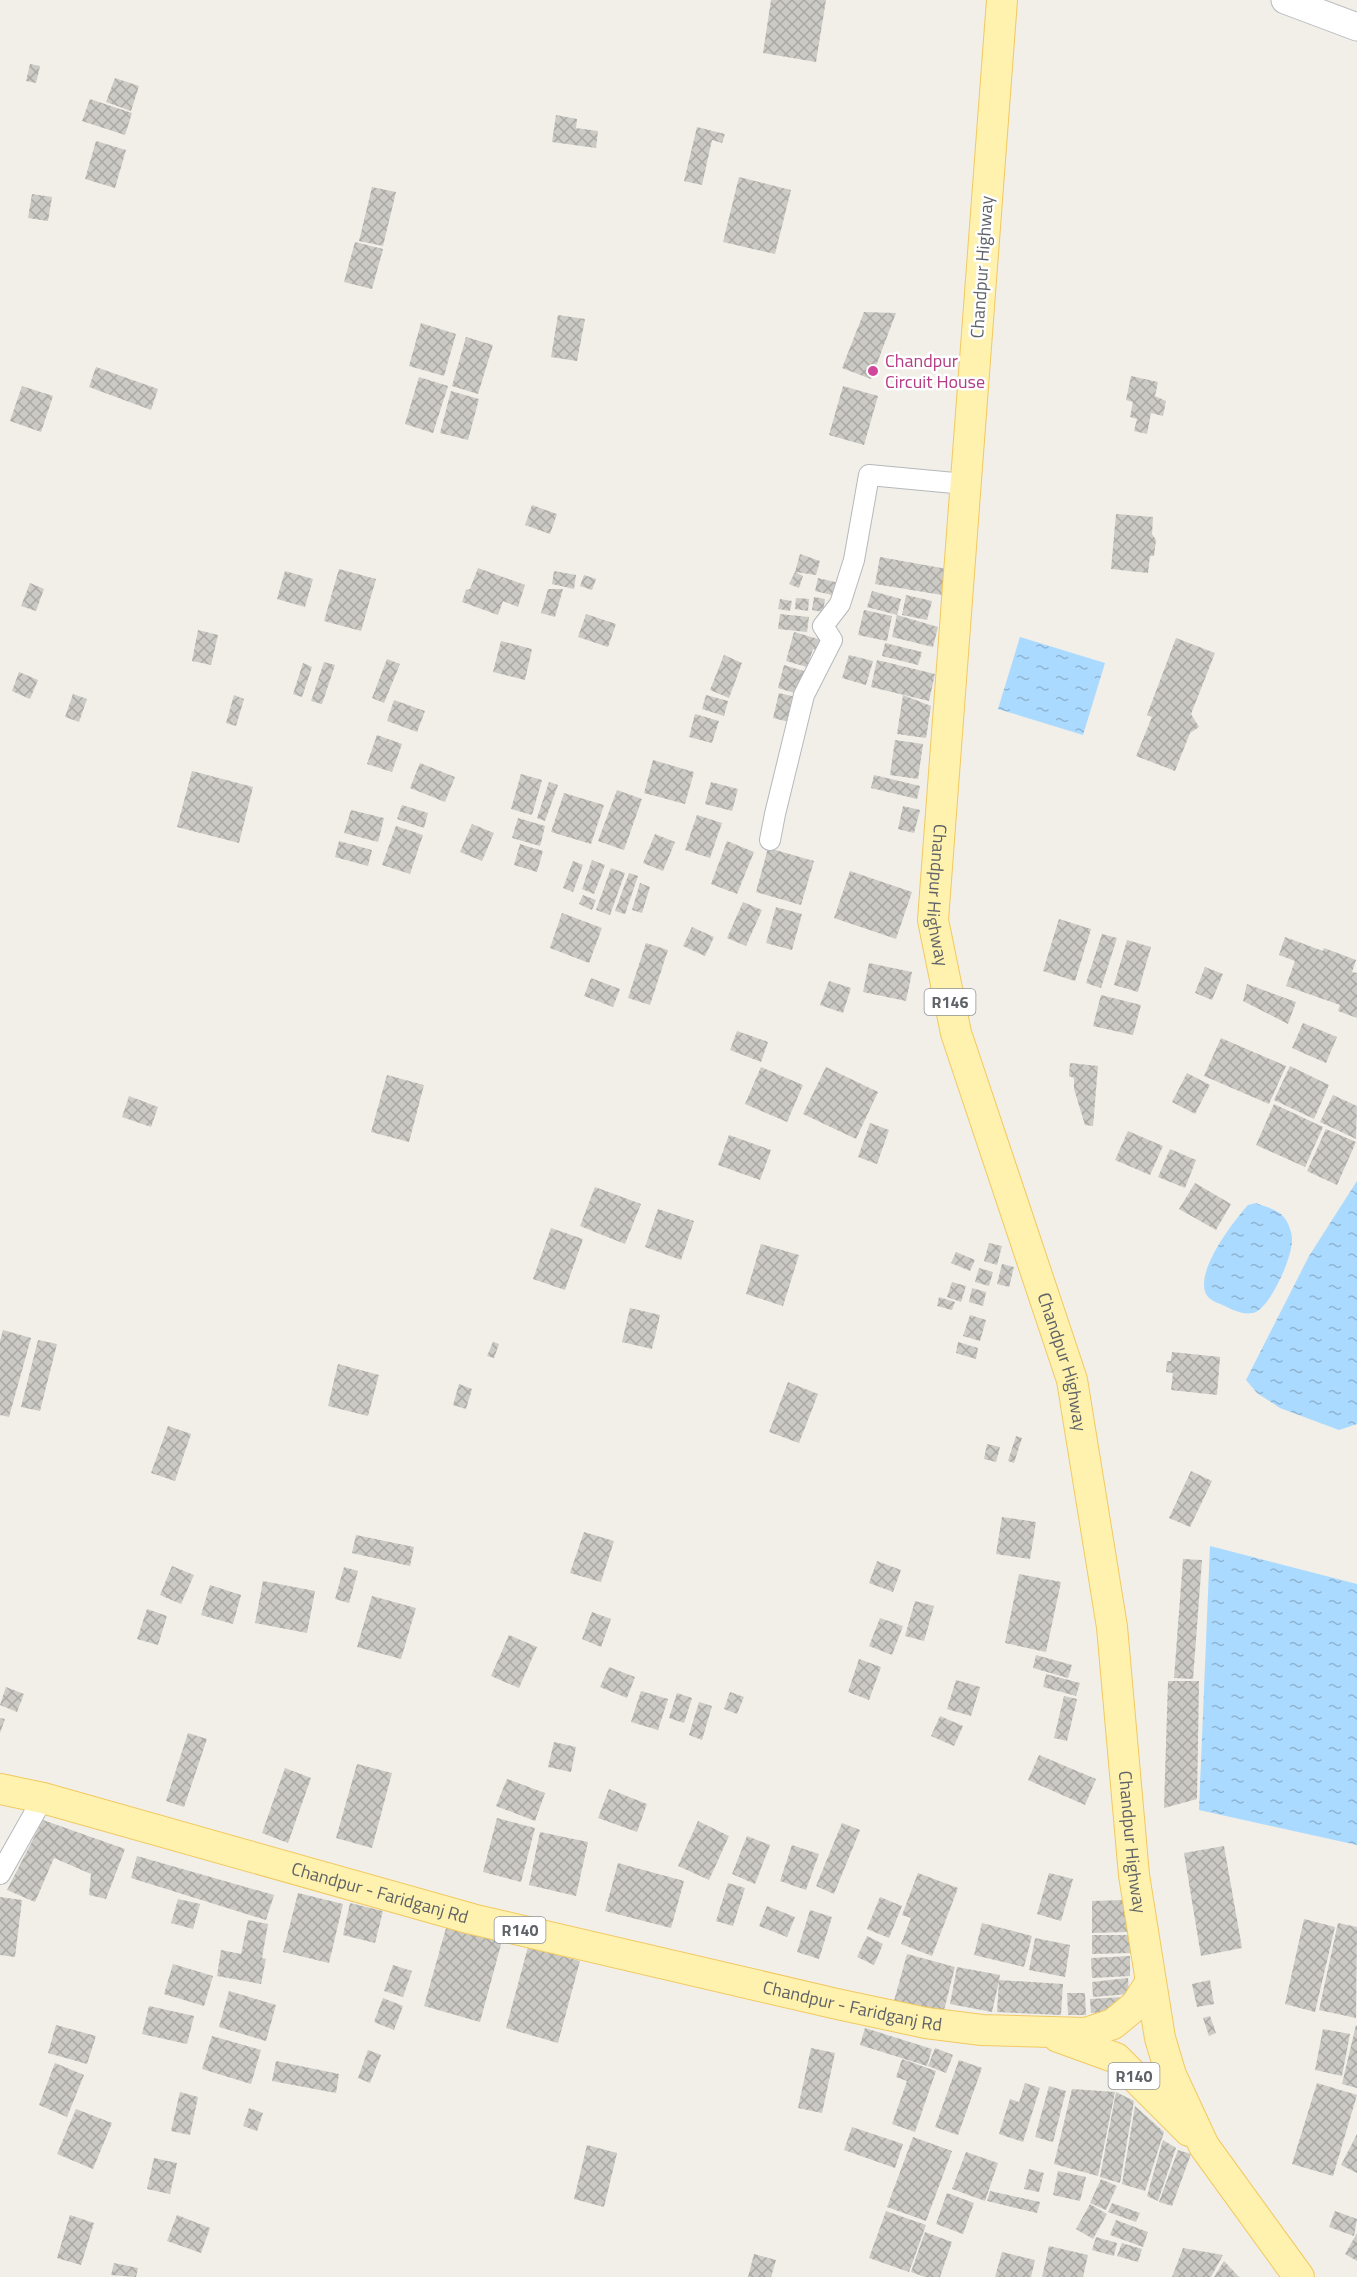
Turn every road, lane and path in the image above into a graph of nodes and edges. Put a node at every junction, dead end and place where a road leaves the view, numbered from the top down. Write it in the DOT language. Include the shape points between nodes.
graph roads {
  1 [pos="1002,0"];
  2 [pos="1285,0"];
  3 [pos="1357,27"];
  4 [pos="965,484"];
  5 [pos="770,840"];
  6 [pos="0,1789"];
  7 [pos="43,1798"];
  8 [pos="0,1874"];
  9 [pos="1150,1983"];
  10 [pos="1048,2032"];
  11 [pos="1204,2146"];
  12 [pos="1299,2277"];
  1 -- 4 [label="main road, Chandpur Highway / R146"];
  2 -- 3 [label="street"];
  4 -- 5 [label="street" via="869,475 854,560 840,604 824,626 832,640 804,695"];
  4 -- 9 [label="main road, Chandpur Highway / R146" via="933,920 956,1033 1072,1380 1112,1627 1134,1875"];
  6 -- 7 [label="main road, Chandpur - Faridganj Rd / R140"];
  7 -- 8 [label="street"];
  7 -- 10 [label="main road, Chandpur - Faridganj Rd / R140" via="472,1919 837,2004 926,2023"];
  9 -- 10 [label="main road, R140" via="1136,2005 1113,2024 1086,2033"];
  9 -- 11 [label="main road, R140" via="1171,2075"];
  10 -- 11 [label="main road, R140" via="1116,2058"];
  11 -- 12 [label="main road, R140"];
}
